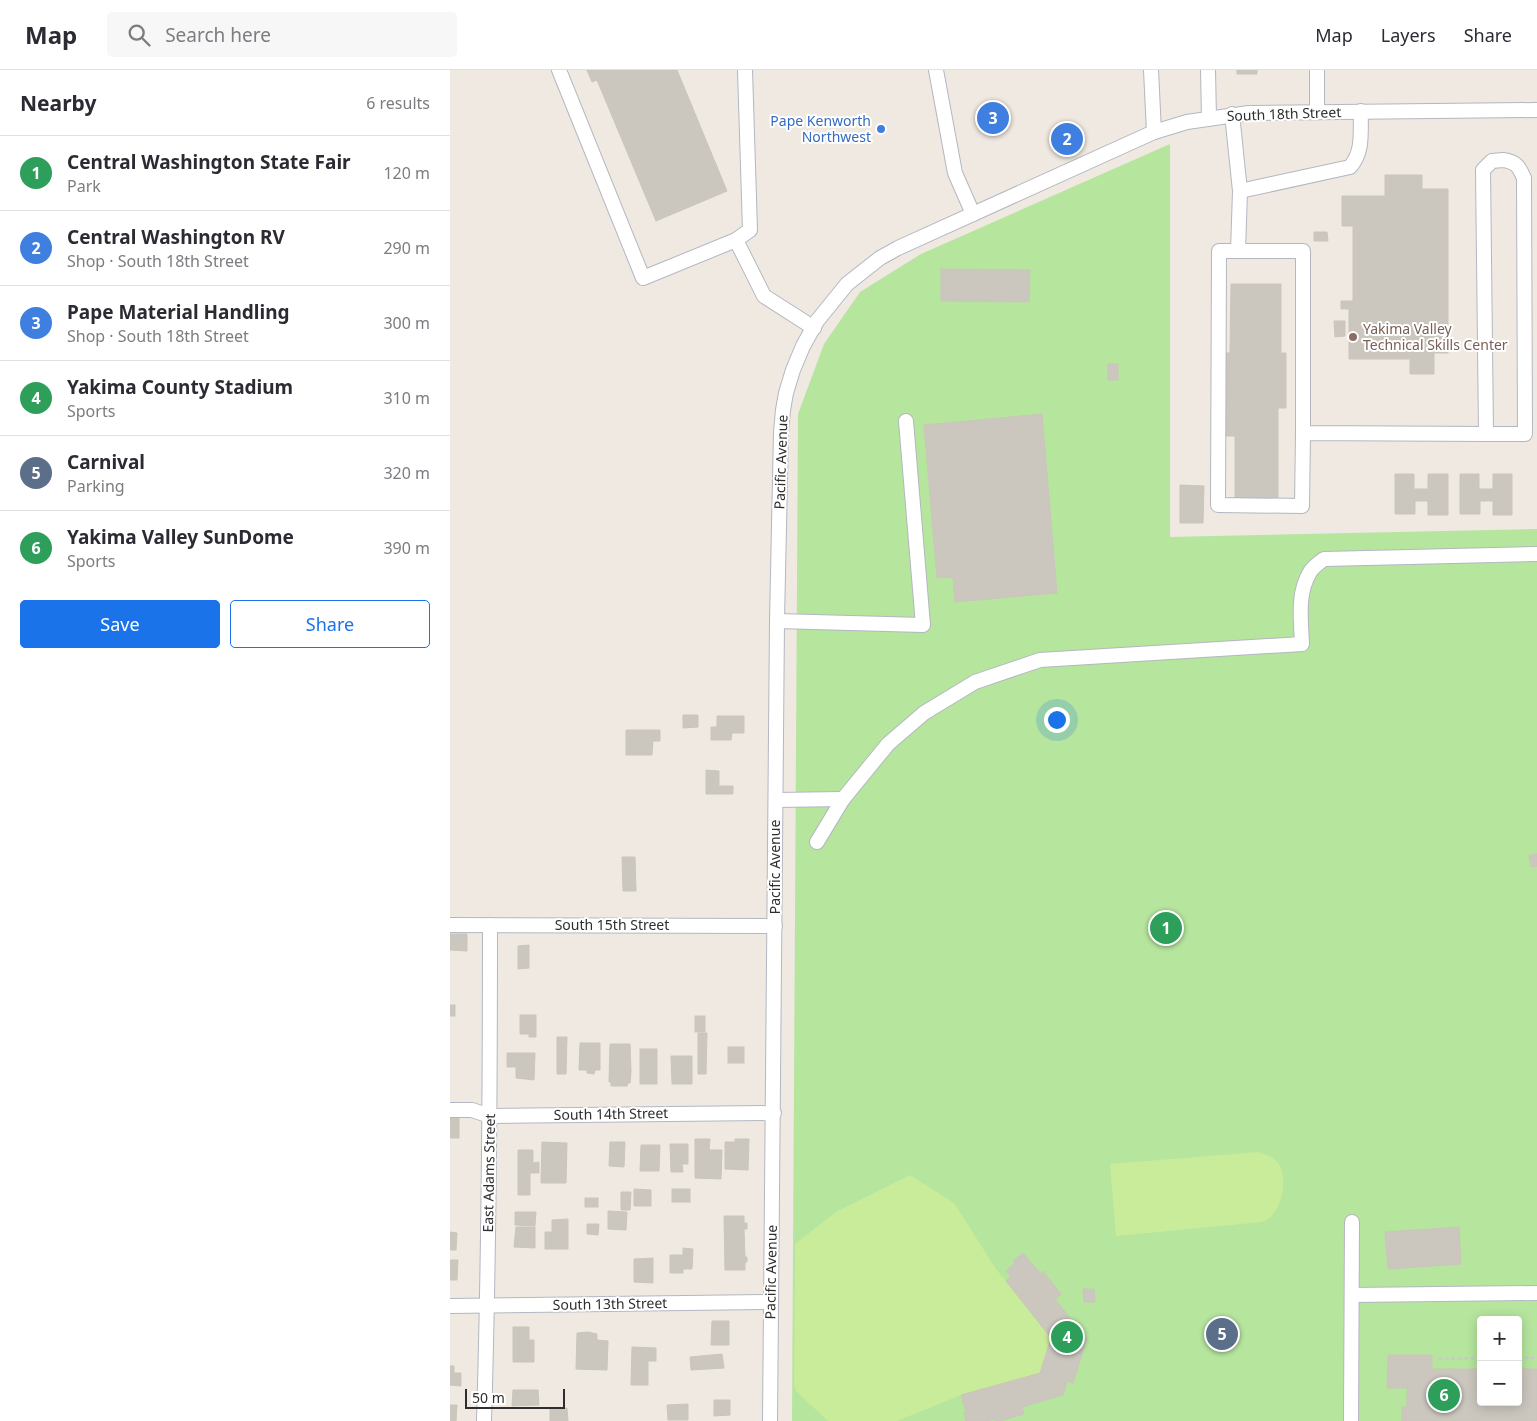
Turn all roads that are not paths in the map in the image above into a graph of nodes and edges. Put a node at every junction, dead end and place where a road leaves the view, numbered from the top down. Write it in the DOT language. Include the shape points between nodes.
graph roads {
  1 [pos="559,70"];
  2 [pos="745,70"];
  3 [pos="936,70"];
  4 [pos="1151,70"];
  5 [pos="1208,70"];
  6 [pos="1318,70"];
  7 [pos="1537,110"];
  8 [pos="1317,112"];
  9 [pos="1360,112"];
  10 [pos="1232,114"];
  11 [pos="1209,118"];
  12 [pos="1154,132"];
  13 [pos="1531,179"];
  14 [pos="1240,191"];
  15 [pos="973,214"];
  16 [pos="736,240"];
  17 [pos="1238,251"];
  18 [pos="816,325"];
  19 [pos="906,421"];
  20 [pos="1303,433"];
  21 [pos="1486,434"];
  22 [pos="1531,434"];
  23 [pos="1537,554"];
  24 [pos="777,621"];
  25 [pos="843,799"];
  26 [pos="776,800"];
  27 [pos="818,842"];
  28 [pos="450,925"];
  29 [pos="490,925"];
  30 [pos="775,926"];
  31 [pos="450,1110"];
  32 [pos="774,1113"];
  33 [pos="490,1116"];
  34 [pos="1352,1222"];
  35 [pos="1537,1293"];
  36 [pos="1352,1295"];
  37 [pos="771,1302"];
  38 [pos="488,1305"];
  39 [pos="450,1306"];
  40 [pos="484,1421"];
  41 [pos="770,1421"];
  42 [pos="1351,1421"];
  1 -- 16 [label="street" via="643,278"];
  2 -- 16 [label="street" via="750,230"];
  3 -- 15 [label="street" via="955,173"];
  4 -- 12 [label="street"];
  5 -- 11 [label="street"];
  6 -- 8 [label="street"];
  7 -- 9 [label="street, South 18th Street"];
  8 -- 9 [label="street, South 18th Street"];
  8 -- 10 [label="street, South 18th Street"];
  9 -- 14 [label="street" via="1360,152 1350,167"];
  10 -- 11 [label="street, South 18th Street"];
  10 -- 14 [label="street"];
  11 -- 12 [label="street, South 18th Street"];
  12 -- 15 [label="street, South 18th Street"];
  13 -- 21 [label="street" via="1512,161 1492,161 1482,170"];
  13 -- 22 [label="street"];
  14 -- 17 [label="street"];
  15 -- 18 [label="street, South 18th Street" via="880,258 847,284"];
  16 -- 18 [label="street" via="764,296"];
  17 -- 20 [label="street" via="1303,251"];
  17 -- 20 [label="street" via="1219,251 1218,505 1302,506"];
  18 -- 24 [label="street, Pacific Avenue" via="793,370 783,410"];
  19 -- 24 [label="street" via="923,625"];
  20 -- 21 [label="street"];
  21 -- 22 [label="street"];
  23 -- 25 [label="street" via="1324,559 1310,570 1302,593 1302,644 1040,660 975,682 924,713 888,744"];
  24 -- 26 [label="street, Pacific Avenue"];
  25 -- 26 [label="street"];
  25 -- 27 [label="street"];
  26 -- 30 [label="street, Pacific Avenue"];
  28 -- 29 [label="street, South 15th Street"];
  29 -- 30 [label="street, South 15th Street"];
  29 -- 33 [label="street, East Adams Street"];
  30 -- 32 [label="street, Pacific Avenue"];
  31 -- 33 [label="street, South 14th Street" via="472,1110"];
  32 -- 33 [label="street, South 14th Street"];
  32 -- 37 [label="street, Pacific Avenue"];
  33 -- 38 [label="street, East Adams Street"];
  34 -- 36 [label="street"];
  35 -- 36 [label="street"];
  36 -- 42 [label="street"];
  37 -- 38 [label="street, South 13th Street"];
  37 -- 41 [label="street, Pacific Avenue"];
  38 -- 39 [label="street, South 13th Street"];
  38 -- 40 [label="street, East Adams Street"];
}
